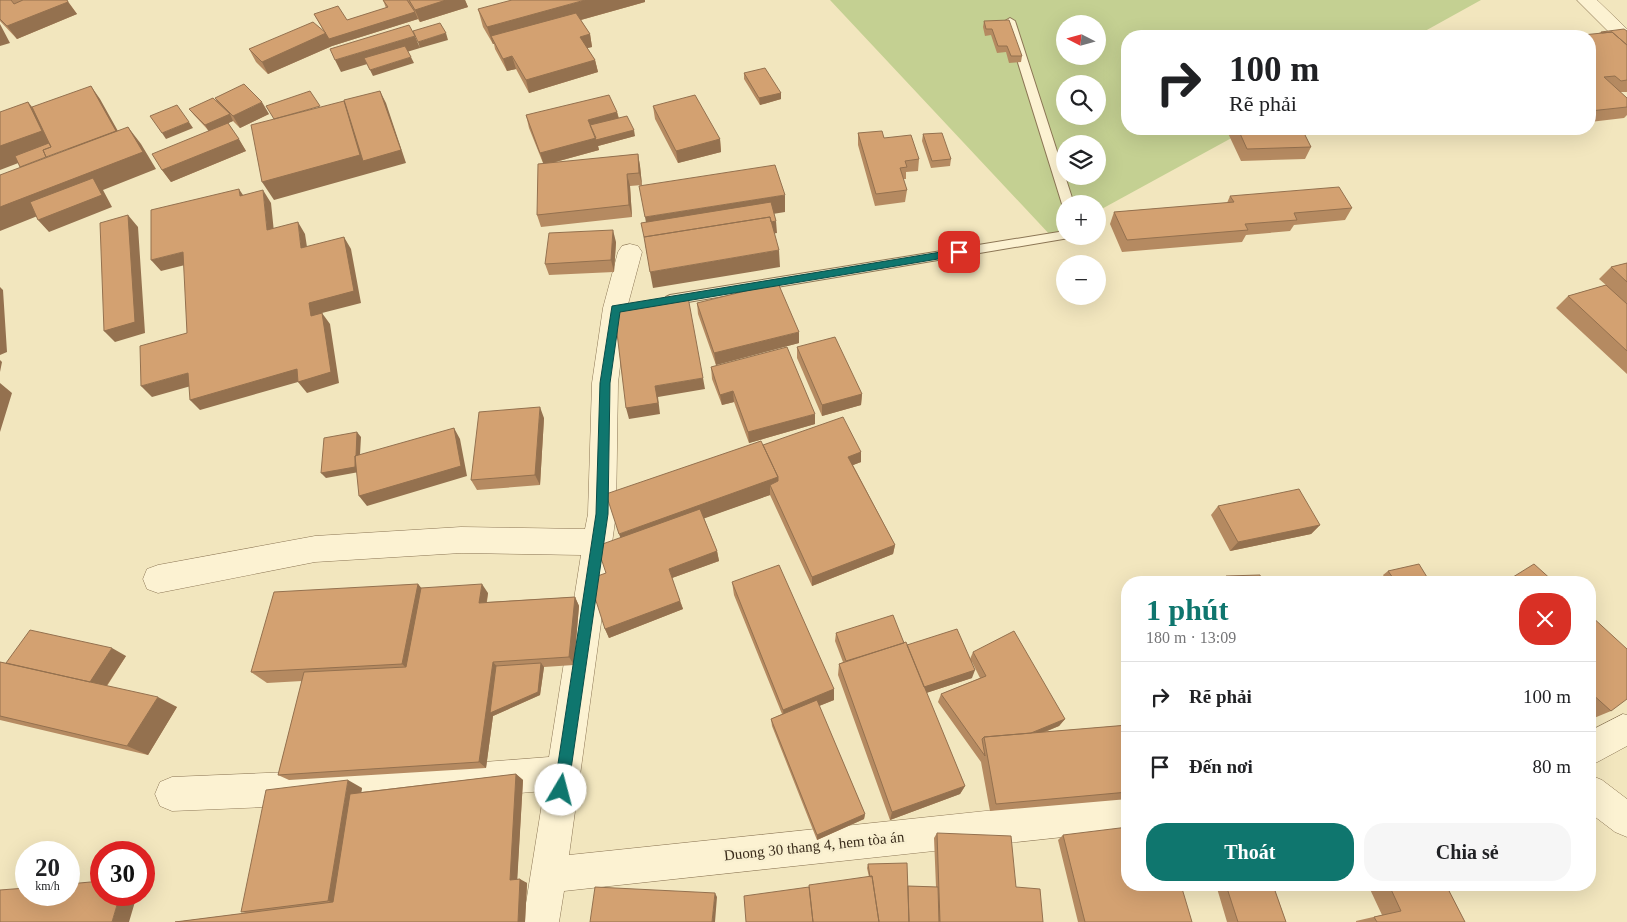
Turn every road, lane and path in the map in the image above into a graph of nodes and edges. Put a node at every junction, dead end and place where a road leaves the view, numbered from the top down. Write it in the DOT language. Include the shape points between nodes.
graph roads {
  1 [pos="1586,0"];
  2 [pos="1010,21"];
  3 [pos="1627,39"];
  4 [pos="1065,195"];
  5 [pos="1056,236"];
  6 [pos="630,252"];
  7 [pos="655,302"];
  8 [pos="598,542"];
  9 [pos="158,579"];
  10 [pos="1622,730"];
  11 [pos="1596,745"];
  12 [pos="563,773"];
  13 [pos="172,794"];
  14 [pos="1596,797"];
  15 [pos="1121,814"];
  16 [pos="1627,820"];
  17 [pos="548,875"];
  18 [pos="541,922"];
  1 -- 3 [label="street"];
  2 -- 4 [label="lane"];
  5 -- 7 [label="lane"];
  6 -- 8 [label="street" via="605,383 602,514"];
  8 -- 9 [label="street" via="461,540 315,549"];
  8 -- 12 [label="street"];
  10 -- 11 [label="street"];
  12 -- 13 [label="street" via="432,783"];
  12 -- 17 [label="street"];
  14 -- 16 [label="street"];
  15 -- 17 [label="street, Duong 30 thang 4, hem tòa án"];
  17 -- 18 [label="street"];
}
